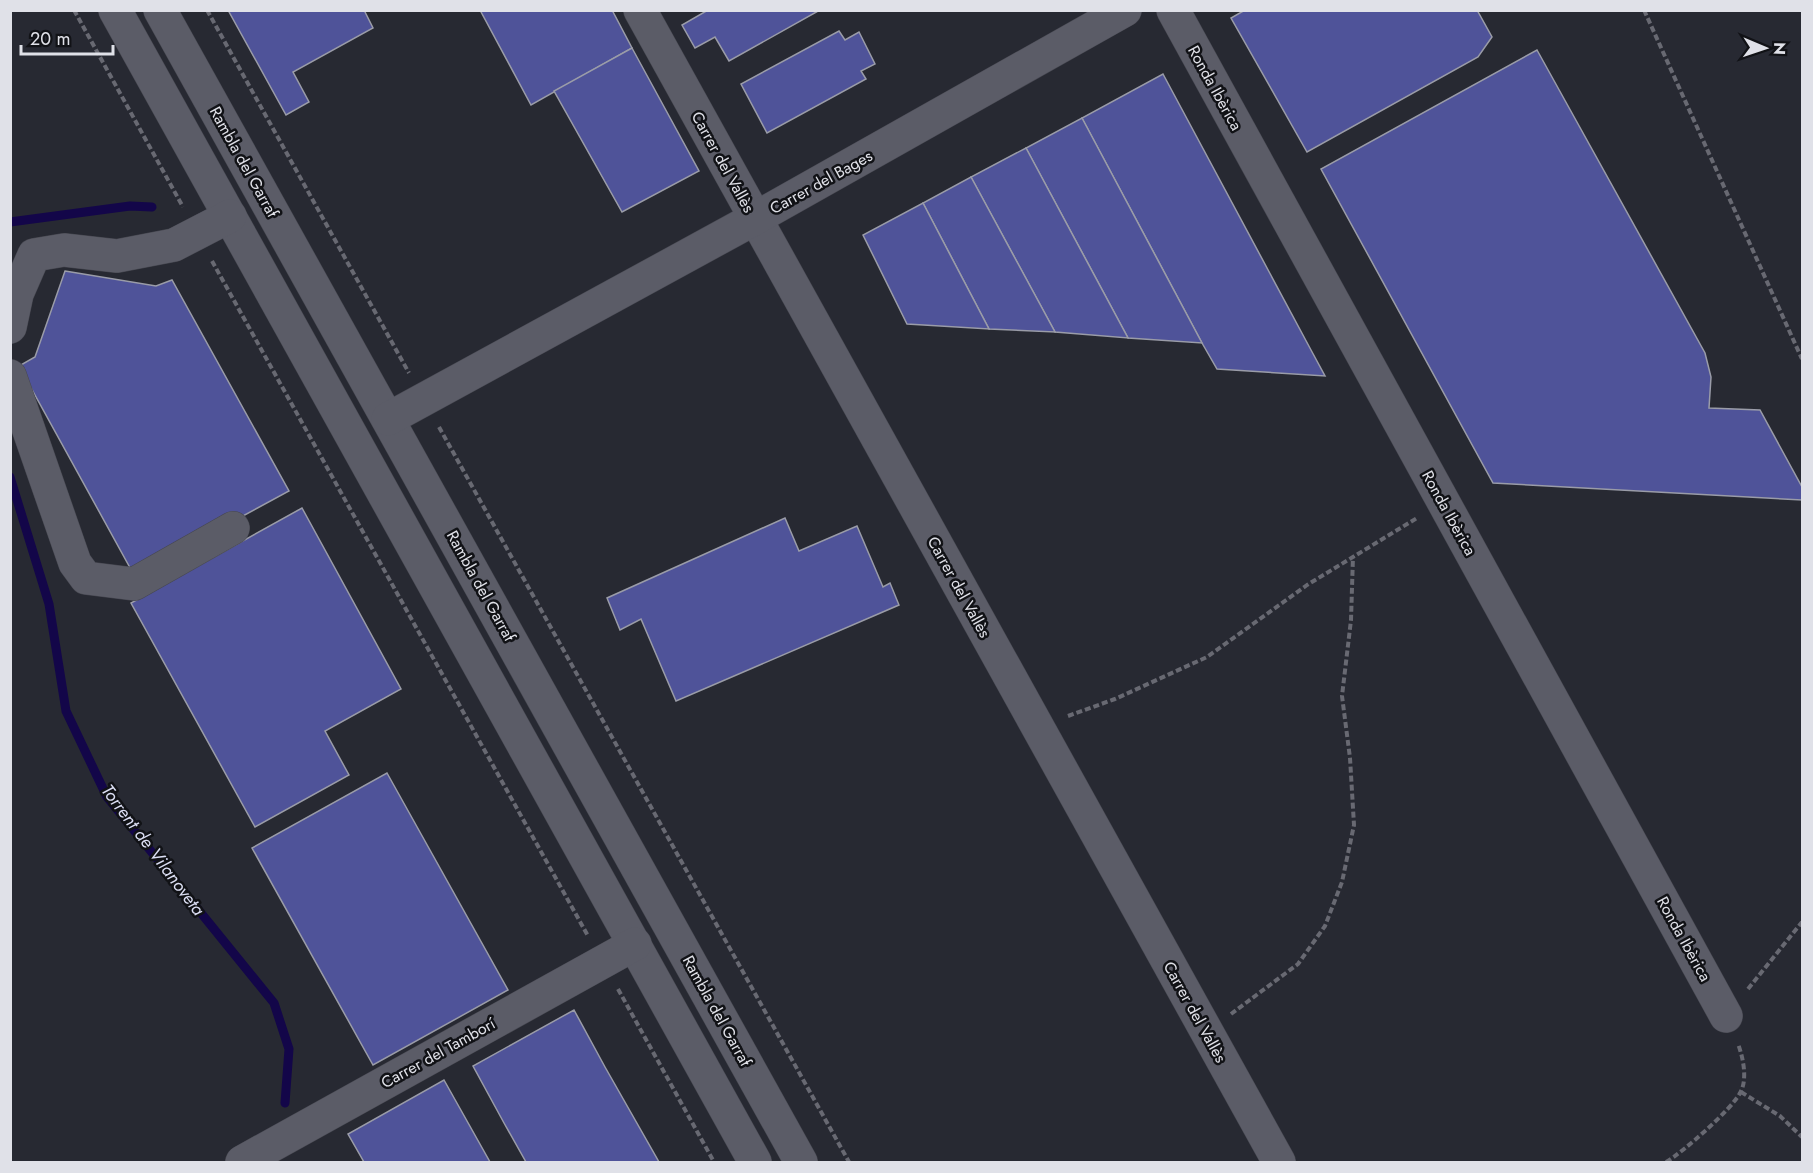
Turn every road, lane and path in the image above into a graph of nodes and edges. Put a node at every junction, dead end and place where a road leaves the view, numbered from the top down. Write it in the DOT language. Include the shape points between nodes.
graph roads {
  1 [pos="74,10"];
  2 [pos="115,10"];
  3 [pos="160,10"];
  4 [pos="207,10"];
  5 [pos="640,10"];
  6 [pos="1125,10"];
  7 [pos="1173,10"];
  8 [pos="1644,10"];
  9 [pos="230,216"];
  10 [pos="754,219"];
  11 [pos="197,233"];
  12 [pos="10,327"];
  13 [pos="1803,359"];
  14 [pos="10,376"];
  15 [pos="424,400"];
  16 [pos="388,419"];
  17 [pos="1443,502"];
  18 [pos="233,528"];
  19 [pos="1353,556"];
  20 [pos="1036,726"];
  21 [pos="1803,922"];
  22 [pos="635,944"];
  23 [pos="602,961"];
  24 [pos="1726,1016"];
  25 [pos="1207,1032"];
  26 [pos="1741,1092"];
  27 [pos="1803,1137"];
  28 [pos="242,1162"];
  29 [pos="714,1162"];
  30 [pos="755,1162"];
  31 [pos="801,1162"];
  32 [pos="849,1162"];
  33 [pos="1279,1162"];
  34 [pos="1666,1162"];
  1 -- 11 [label="path"];
  2 -- 9 [label="street"];
  3 -- 16 [label="street, Rambla del Garraf"];
  4 -- 15 [label="path"];
  5 -- 10 [label="street, Carrer del Vallès"];
  6 -- 10 [label="street, Carrer del Bages"];
  7 -- 17 [label="street, Ronda Ibèrica"];
  8 -- 13 [label="path"];
  9 -- 11 [label="street"];
  9 -- 22 [label="street"];
  10 -- 15 [label="street, Carrer del Bages"];
  10 -- 20 [label="street, Carrer del Vallès"];
  11 -- 12 [label="street" via="174,245 117,256 64,250 34,255 17,294"];
  11 -- 23 [label="path"];
  14 -- 18 [label="street" via="75,563 86,578 134,584"];
  15 -- 16 [label="street, Carrer del Bages"];
  15 -- 32 [label="path"];
  16 -- 31 [label="street, Rambla del Garraf"];
  17 -- 19 [label="path"];
  17 -- 24 [label="street, Ronda Ibèrica"];
  19 -- 20 [label="path" via="1207,657 1115,699"];
  19 -- 25 [label="path" via="1351,620 1342,696 1354,825 1342,882 1326,926 1298,964"];
  20 -- 25 [label="street, Carrer del Vallès"];
  21 -- 24 [label="path"];
  22 -- 23 [label="street, Carrer del Tamborí"];
  22 -- 30 [label="street"];
  23 -- 28 [label="street, Carrer del Tamborí"];
  23 -- 29 [label="path"];
  24 -- 26 [label="path" via="1744,1059"];
  25 -- 33 [label="street, Carrer del Vallès"];
  26 -- 27 [label="path" via="1780,1116"];
  26 -- 34 [label="path" via="1683,1152"];
}
